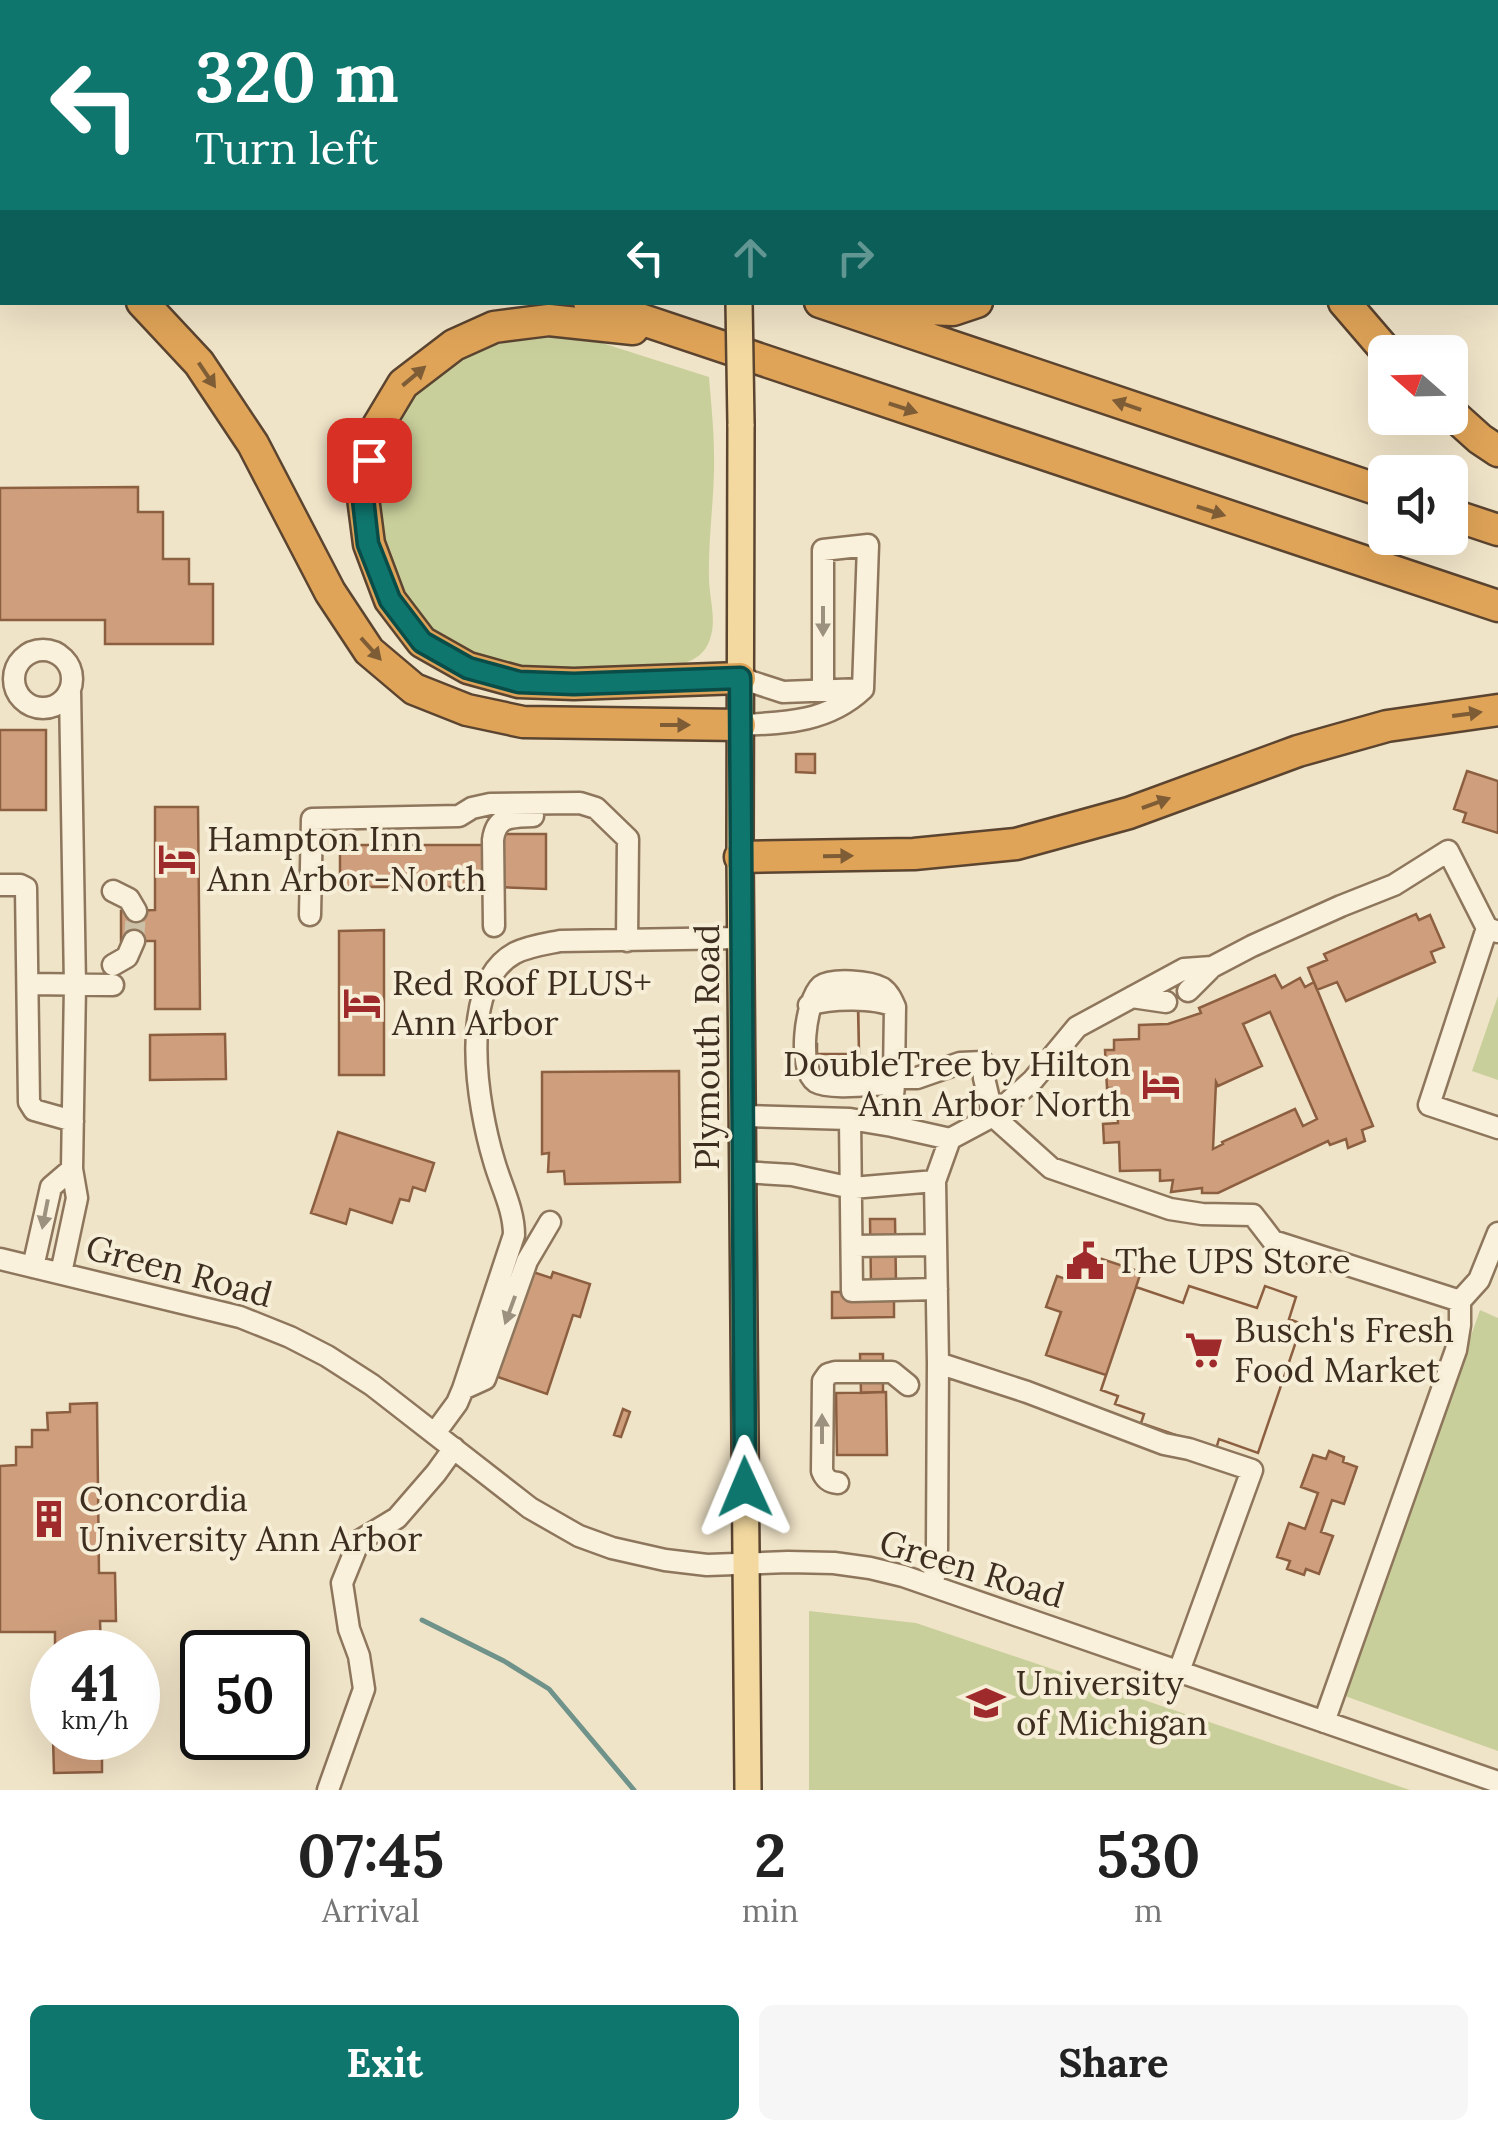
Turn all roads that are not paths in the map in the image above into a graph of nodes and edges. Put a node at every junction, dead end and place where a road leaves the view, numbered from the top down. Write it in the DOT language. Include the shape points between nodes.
graph roads {
  1 [pos="145,305"];
  2 [pos="739,305"];
  3 [pos="829,305"];
  4 [pos="881,305"];
  5 [pos="967,305"];
  6 [pos="1347,305"];
  7 [pos="621,308"];
  8 [pos="676,332"];
  9 [pos="1372,335"];
  10 [pos="1468,428"];
  11 [pos="1498,451"];
  12 [pos="1368,486"];
  13 [pos="1468,520"];
  14 [pos="1498,530"];
  15 [pos="1498,606"];
  16 [pos="740,678"];
  17 [pos="863,689"];
  18 [pos="70,690"];
  19 [pos="822,692"];
  20 [pos="1498,710"];
  21 [pos="740,725"];
  22 [pos="580,816"];
  23 [pos="740,858"];
  24 [pos="0,884"];
  25 [pos="112,891"];
  26 [pos="136,911"];
  27 [pos="310,915"];
  28 [pos="494,926"];
  29 [pos="1492,930"];
  30 [pos="741,938"];
  31 [pos="627,940"];
  32 [pos="134,941"];
  33 [pos="1212,968"];
  34 [pos="28,984"];
  35 [pos="75,986"];
  36 [pos="1188,992"];
  37 [pos="1132,997"];
  38 [pos="1166,1002"];
  39 [pos="894,1081"];
  40 [pos="742,1116"];
  41 [pos="993,1116"];
  42 [pos="850,1120"];
  43 [pos="72,1121"];
  44 [pos="888,1126"];
  45 [pos="1498,1128"];
  46 [pos="950,1140"];
  47 [pos="72,1169"];
  48 [pos="742,1172"];
  49 [pos="935,1181"];
  50 [pos="852,1188"];
  51 [pos="550,1222"];
  52 [pos="1498,1233"];
  53 [pos="936,1245"];
  54 [pos="853,1246"];
  55 [pos="0,1259"];
  56 [pos="33,1267"];
  57 [pos="61,1273"];
  58 [pos="937,1289"];
  59 [pos="1460,1301"];
  60 [pos="938,1363"];
  61 [pos="908,1385"];
  62 [pos="463,1389"];
  63 [pos="435,1434"];
  64 [pos="454,1448"];
  65 [pos="838,1483"];
  66 [pos="746,1564"];
  67 [pos="932,1586"];
  68 [pos="1179,1671"];
  69 [pos="1324,1722"];
  70 [pos="1498,1782"];
  71 [pos="328,1790"];
  72 [pos="748,1790"];
  1 -- 21 [label="highway, one-way" via="199,363 242,428 330,592 369,650 414,688 467,710 523,722"];
  2 -- 16 [label="main road, Plymouth Road, bridge"];
  12 -- 3 [label="highway, one-way"];
  4 -- 5 [label="highway"];
  6 -- 9 [label="highway"];
  7 -- 8 [label="highway"];
  8 -- 15 [label="highway, one-way"];
  16 -- 8 [label="highway, one-way" via="519,682 468,668 422,642 390,600 368,544 362,490 376,429 403,384 454,345 494,326 550,320"];
  10 -- 11 [label="highway"];
  13 -- 14 [label="highway"];
  16 -- 19 [label="street" via="783,692"];
  16 -- 21 [label="main road, Plymouth Road"];
  17 -- 19 [label="street"];
  17 -- 19 [label="street, one-way" via="868,545 823,550"];
  17 -- 21 [label="street" via="847,704 795,723"];
  18 -- 35 [label="street"];
  23 -- 20 [label="highway, one-way" via="1016,844 1128,813 1298,750 1387,726"];
  21 -- 23 [label="main road, Plymouth Road"];
  22 -- 28 [label="street" via="507,817 498,823 492,840"];
  23 -- 30 [label="main road, Plymouth Road"];
  24 -- 34 [label="street" via="26,888"];
  25 -- 26 [label="street" via="129,898"];
  27 -- 31 [label="street" via="312,820 459,816 490,804 580,803 596,808 628,839"];
  29 -- 33 [label="street" via="1448,851 1394,886"];
  29 -- 45 [label="street" via="1429,1105"];
  30 -- 31 [label="street"];
  30 -- 40 [label="main road, Plymouth Road"];
  31 -- 62 [label="street" via="538,945 513,954 484,991 480,1104 514,1235"];
  32 -- 35 [label="street" via="113,975"];
  33 -- 36 [label="street"];
  33 -- 37 [label="street" via="1184,969"];
  34 -- 35 [label="street"];
  34 -- 43 [label="street" via="30,1102 34,1110"];
  35 -- 43 [label="street"];
  37 -- 38 [label="street"];
  37 -- 41 [label="street" via="1077,1027"];
  39 -- 39 [label="street" via="891,997 872,984 823,984 809,1006 806,1057 813,1079 836,1085"];
  39 -- 41 [label="street" via="982,1062"];
  39 -- 44 [label="street"];
  40 -- 42 [label="street"];
  40 -- 48 [label="main road, Plymouth Road"];
  41 -- 46 [label="street"];
  41 -- 59 [label="street" via="1051,1168 1170,1209 1253,1215 1273,1241"];
  42 -- 44 [label="street"];
  42 -- 50 [label="street"];
  43 -- 47 [label="street"];
  44 -- 46 [label="street"];
  46 -- 49 [label="street"];
  47 -- 56 [label="street, one-way" via="51,1187"];
  47 -- 57 [label="street" via="77,1198"];
  48 -- 50 [label="street" via="792,1174"];
  48 -- 66 [label="main road, Plymouth Road"];
  49 -- 50 [label="street"];
  49 -- 53 [label="street"];
  50 -- 54 [label="street"];
  51 -- 62 [label="street, one-way" via="527,1261 486,1378"];
  52 -- 59 [label="street" via="1479,1280"];
  53 -- 54 [label="street"];
  53 -- 58 [label="street"];
  54 -- 58 [label="street" via="852,1291"];
  55 -- 56 [label="street, Green Road"];
  56 -- 57 [label="street, Green Road"];
  57 -- 63 [label="street, Green Road" via="240,1317 290,1336 372,1384"];
  58 -- 60 [label="street"];
  59 -- 69 [label="street" via="1456,1350"];
  60 -- 67 [label="street"];
  60 -- 68 [label="street" via="1252,1470"];
  65 -- 61 [label="street, one-way" via="822,1471 828,1374 892,1372"];
  62 -- 63 [label="street"];
  63 -- 64 [label="street, Green Road"];
  64 -- 66 [label="street, Green Road" via="516,1498 579,1536 665,1560"];
  64 -- 71 [label="street" via="398,1518 358,1541 342,1583 364,1689"];
  66 -- 67 [label="street, Green Road" via="834,1563"];
  66 -- 72 [label="main road, Plymouth Road"];
  67 -- 68 [label="street, Green Road"];
  68 -- 69 [label="street, Green Road"];
  69 -- 70 [label="street, Green Road"];
}
